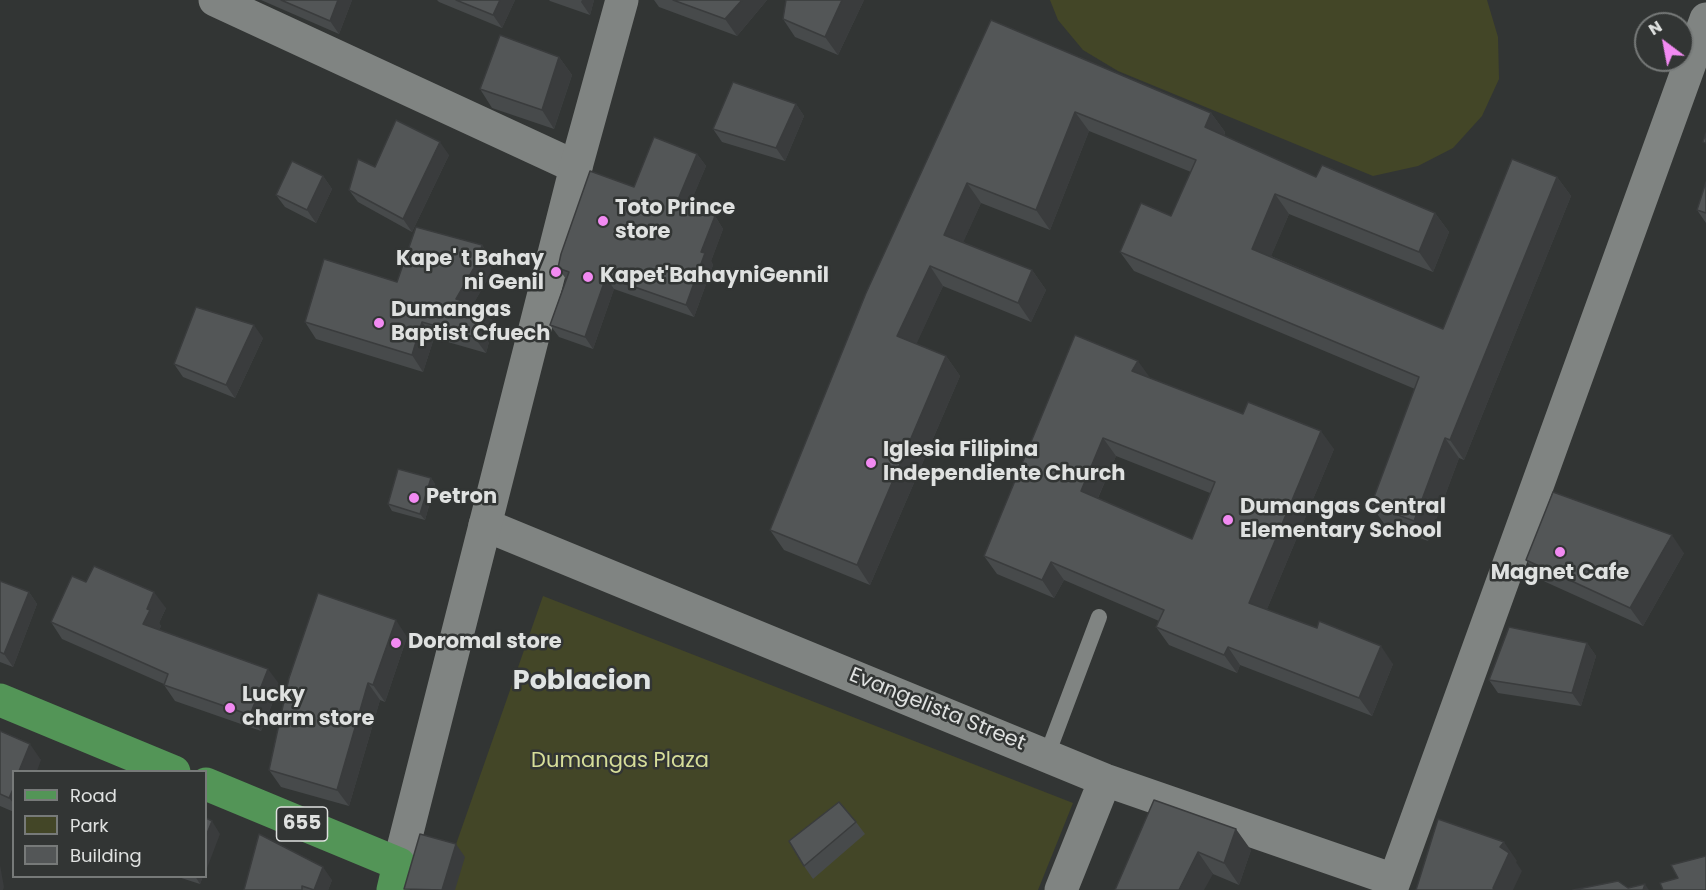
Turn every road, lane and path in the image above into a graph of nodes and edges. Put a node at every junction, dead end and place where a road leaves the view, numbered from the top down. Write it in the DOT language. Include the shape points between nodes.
graph roads {
  1 [pos="215,0"];
  2 [pos="622,0"];
  3 [pos="1706,19"];
  4 [pos="576,167"];
  5 [pos="485,525"];
  6 [pos="1099,617"];
  7 [pos="0,700"];
  8 [pos="1047,755"];
  9 [pos="172,770"];
  10 [pos="1105,780"];
  11 [pos="207,784"];
  12 [pos="396,877"];
  13 [pos="1393,885"];
  14 [pos="1061,890"];
  1 -- 4 [label="street"];
  2 -- 4 [label="street"];
  3 -- 13 [label="street"];
  4 -- 5 [label="street"];
  5 -- 8 [label="street, Evangelista Street"];
  5 -- 12 [label="street"];
  6 -- 8 [label="lane"];
  7 -- 9 [label="main road"];
  8 -- 10 [label="street, Evangelista Street"];
  10 -- 13 [label="street, Evangelista Street"];
  10 -- 14 [label="street"];
  11 -- 12 [label="main road, 655"];
}
